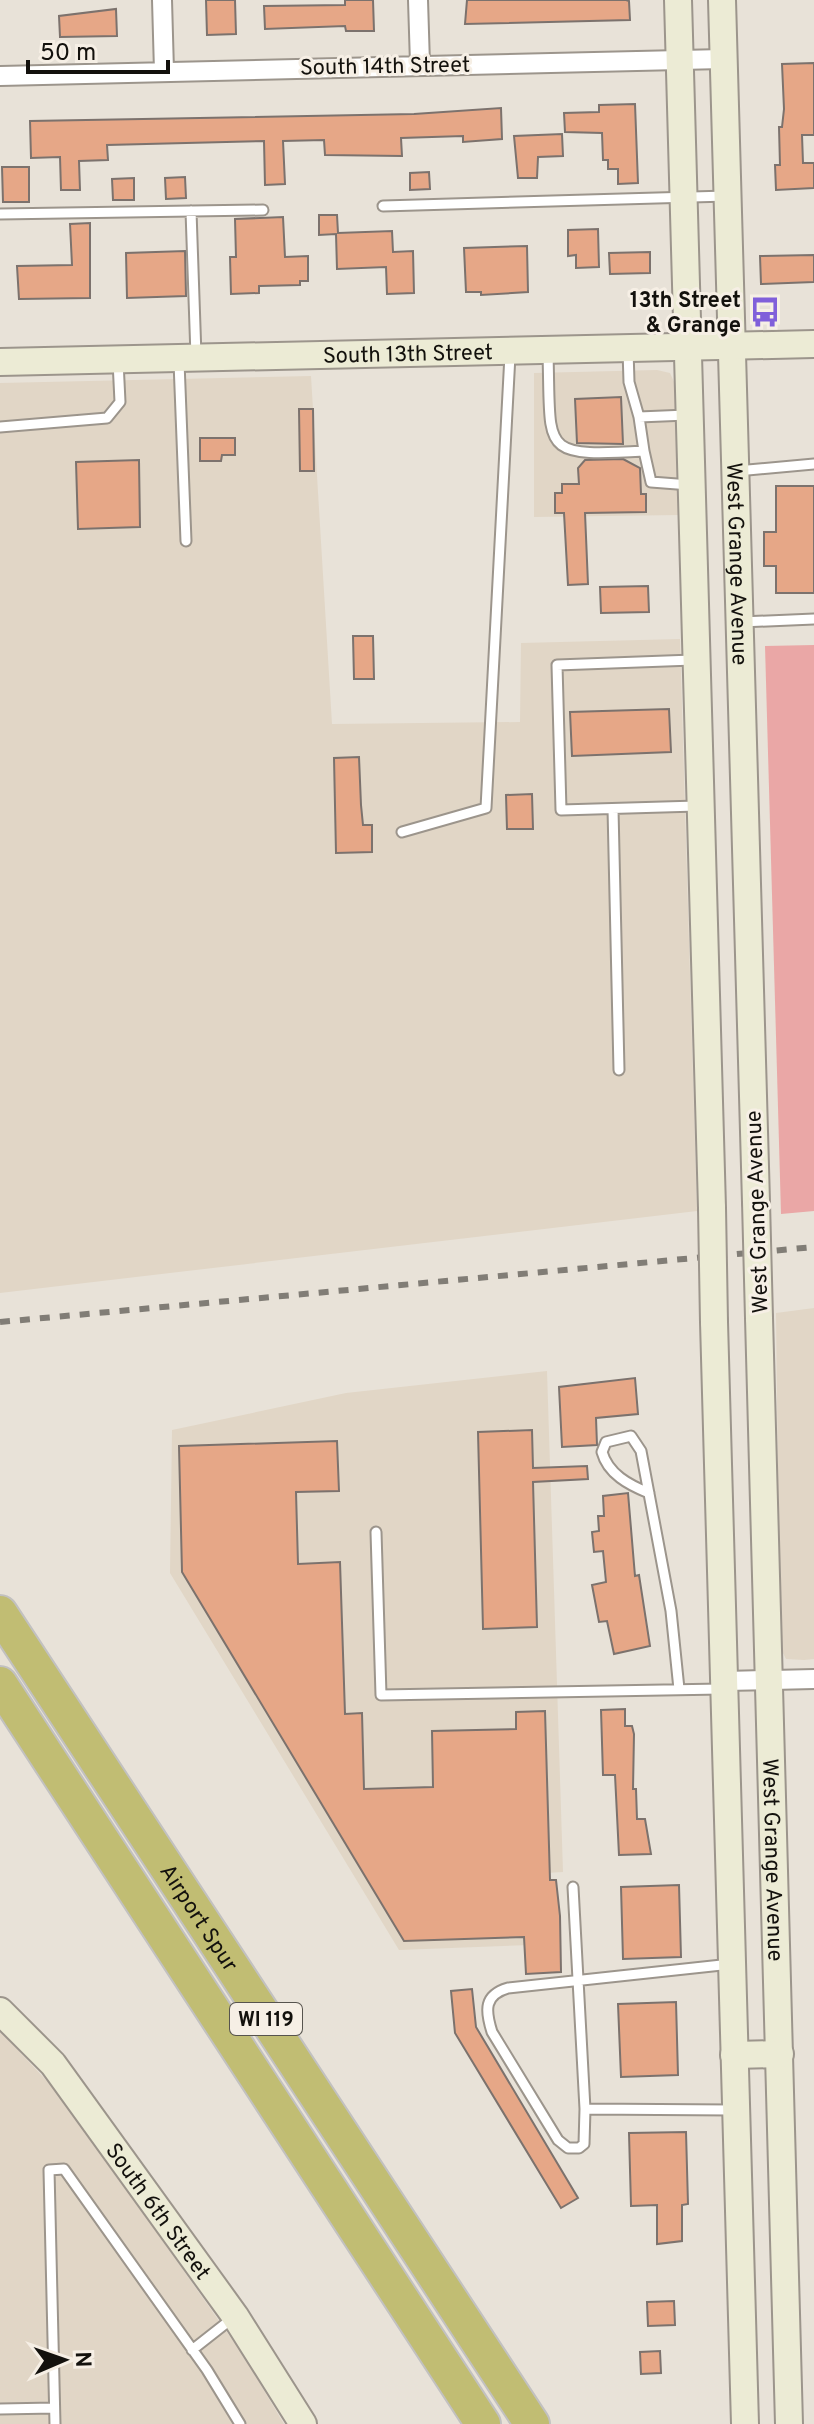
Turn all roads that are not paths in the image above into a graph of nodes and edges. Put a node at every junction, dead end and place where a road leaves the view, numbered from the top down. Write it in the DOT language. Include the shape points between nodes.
graph roads {
  1 [pos="162,0"];
  2 [pos="418,0"];
  3 [pos="678,0"];
  4 [pos="722,0"];
  5 [pos="723,59"];
  6 [pos="679,61"];
  7 [pos="420,64"];
  8 [pos="164,71"];
  9 [pos="0,76"];
  10 [pos="727,196"];
  11 [pos="684,197"];
  12 [pos="383,206"];
  13 [pos="263,210"];
  14 [pos="191,211"];
  15 [pos="0,214"];
  16 [pos="814,344"];
  17 [pos="688,347"];
  18 [pos="730,347"];
  19 [pos="628,349"];
  20 [pos="510,351"];
  21 [pos="548,351"];
  22 [pos="187,358"];
  23 [pos="118,360"];
  24 [pos="0,362"];
  25 [pos="690,415"];
  26 [pos="639,417"];
  27 [pos="0,427"];
  28 [pos="644,451"];
  29 [pos="814,464"];
  30 [pos="734,471"];
  31 [pos="692,486"];
  32 [pos="735,521"];
  33 [pos="693,522"];
  34 [pos="186,541"];
  35 [pos="814,619"];
  36 [pos="740,622"];
  37 [pos="696,660"];
  38 [pos="744,805"];
  39 [pos="701,806"];
  40 [pos="613,809"];
  41 [pos="402,832"];
  42 [pos="619,1070"];
  43 [pos="649,1493"];
  44 [pos="376,1532"];
  45 [pos="0,1613"];
  46 [pos="814,1679"];
  47 [pos="768,1681"];
  48 [pos="0,1684"];
  49 [pos="724,1685"];
  50 [pos="679,1689"];
  51 [pos="573,1887"];
  52 [pos="732,1964"];
  53 [pos="579,1981"];
  54 [pos="0,2011"];
  55 [pos="780,2054"];
  56 [pos="734,2055"];
  57 [pos="585,2109"];
  58 [pos="735,2110"];
  59 [pos="235,2316"];
  60 [pos="192,2350"];
  61 [pos="54,2408"];
  62 [pos="0,2409"];
  63 [pos="744,2423"];
  64 [pos="789,2423"];
  65 [pos="55,2424"];
  66 [pos="240,2424"];
  67 [pos="303,2424"];
  68 [pos="483,2424"];
  69 [pos="532,2424"];
  1 -- 8 [label="street"];
  2 -- 7 [label="street"];
  3 -- 6 [label="street, West Grange Avenue"];
  4 -- 5 [label="street, West Grange Avenue"];
  5 -- 6 [label="street, South 14th Street"];
  5 -- 10 [label="street, West Grange Avenue"];
  6 -- 7 [label="street, South 14th Street"];
  6 -- 11 [label="street, West Grange Avenue"];
  7 -- 8 [label="street, South 14th Street"];
  8 -- 9 [label="street, South 14th Street"];
  10 -- 11 [label="lane"];
  10 -- 18 [label="street, West Grange Avenue"];
  11 -- 12 [label="lane"];
  11 -- 17 [label="street, West Grange Avenue"];
  13 -- 14 [label="lane"];
  14 -- 15 [label="lane"];
  14 -- 22 [label="lane"];
  16 -- 18 [label="street, South 13th Street"];
  17 -- 18 [label="street, South 13th Street"];
  17 -- 19 [label="street, South 13th Street"];
  17 -- 25 [label="street, West Grange Avenue"];
  18 -- 30 [label="street, West Grange Avenue"];
  19 -- 21 [label="street, South 13th Street"];
  19 -- 26 [label="lane" via="629,382"];
  20 -- 21 [label="street, South 13th Street"];
  20 -- 22 [label="street, South 13th Street"];
  20 -- 41 [label="lane" via="486,808"];
  21 -- 28 [label="lane" via="550,432 562,449 585,454"];
  22 -- 23 [label="street, South 13th Street"];
  22 -- 34 [label="lane"];
  23 -- 24 [label="street, South 13th Street"];
  23 -- 27 [label="lane" via="120,402 107,418"];
  25 -- 26 [label="lane"];
  25 -- 31 [label="street, West Grange Avenue"];
  26 -- 28 [label="lane"];
  28 -- 31 [label="lane" via="651,482"];
  29 -- 30 [label="lane"];
  30 -- 32 [label="street, West Grange Avenue"];
  31 -- 33 [label="street, West Grange Avenue"];
  32 -- 33 [label="street"];
  32 -- 36 [label="street, West Grange Avenue"];
  33 -- 37 [label="street, West Grange Avenue"];
  35 -- 36 [label="lane"];
  36 -- 38 [label="street, West Grange Avenue"];
  37 -- 39 [label="street, West Grange Avenue"];
  37 -- 40 [label="lane" via="557,665 561,810"];
  38 -- 39 [label="street"];
  38 -- 47 [label="street, West Grange Avenue, bridge"];
  39 -- 40 [label="lane"];
  39 -- 49 [label="street, West Grange Avenue, bridge"];
  40 -- 42 [label="lane"];
  43 -- 43 [label="lane" via="637,1443 631,1436 606,1442 602,1452 609,1467 621,1480"];
  43 -- 50 [label="lane"];
  44 -- 50 [label="lane" via="381,1695"];
  45 -- 69 [label="highway, Airport Spur / WI 119"];
  46 -- 47 [label="street"];
  47 -- 49 [label="street"];
  47 -- 55 [label="street, West Grange Avenue"];
  48 -- 68 [label="highway, Airport Spur / WI 119"];
  49 -- 50 [label="lane"];
  49 -- 52 [label="street, West Grange Avenue"];
  51 -- 53 [label="lane"];
  52 -- 53 [label="lane"];
  52 -- 56 [label="street, West Grange Avenue"];
  53 -- 57 [label="lane"];
  53 -- 57 [label="lane" via="494,1992 487,2017 568,2148 584,2144"];
  54 -- 59 [label="street, South 6th Street" via="53,2064"];
  55 -- 56 [label="street"];
  55 -- 64 [label="street, West Grange Avenue"];
  56 -- 58 [label="street, West Grange Avenue"];
  57 -- 58 [label="lane"];
  58 -- 63 [label="street, West Grange Avenue"];
  59 -- 60 [label="lane"];
  59 -- 67 [label="street, South 6th Street"];
  60 -- 61 [label="lane" via="64,2169 49,2170"];
  60 -- 66 [label="lane"];
  61 -- 62 [label="lane"];
  61 -- 65 [label="lane"];
  63 -- 64 [label="street"];
}
